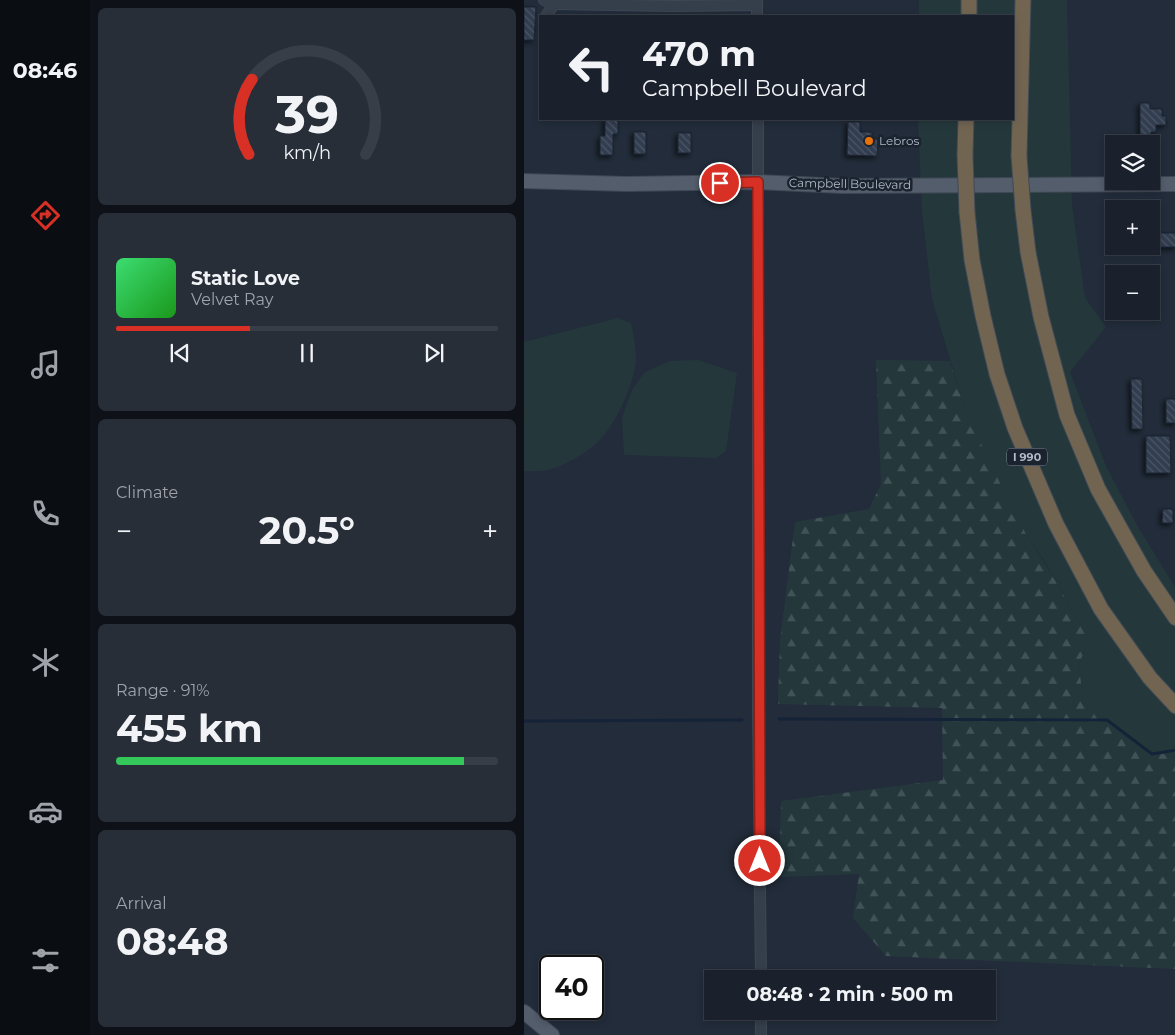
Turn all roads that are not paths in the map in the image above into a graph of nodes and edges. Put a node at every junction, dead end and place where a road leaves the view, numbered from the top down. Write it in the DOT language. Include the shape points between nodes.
graph roads {
  1 [pos="969,0"];
  2 [pos="1023,0"];
  3 [pos="547,1"];
  4 [pos="757,2"];
  5 [pos="546,15"];
  6 [pos="757,15"];
  7 [pos="969,15"];
  8 [pos="758,120"];
  9 [pos="966,120"];
  10 [pos="524,181"];
  11 [pos="758,182"];
  12 [pos="1175,184"];
  13 [pos="1175,618"];
  14 [pos="1175,706"];
  15 [pos="761,970"];
  16 [pos="524,1012"];
  17 [pos="761,1020"];
  18 [pos="552,1035"];
  19 [pos="761,1035"];
  1 -- 7 [label="highway"];
  2 -- 13 [label="highway, bridge" via="1019,156 1028,252 1041,317 1067,415 1098,490"];
  3 -- 4 [label="street" via="674,6"];
  3 -- 5 [label="street"];
  4 -- 6 [label="street"];
  8 -- 11 [label="street"];
  9 -- 14 [label="highway, I 990, bridge" via="964,155 972,260 998,374 1019,437 1056,524 1102,610 1150,678"];
  10 -- 11 [label="main road, Campbell Boulevard" via="626,184"];
  11 -- 12 [label="main road, Campbell Boulevard" via="843,186"];
  11 -- 15 [label="street"];
  16 -- 18 [label="main road"];
  17 -- 19 [label="street"];
}
